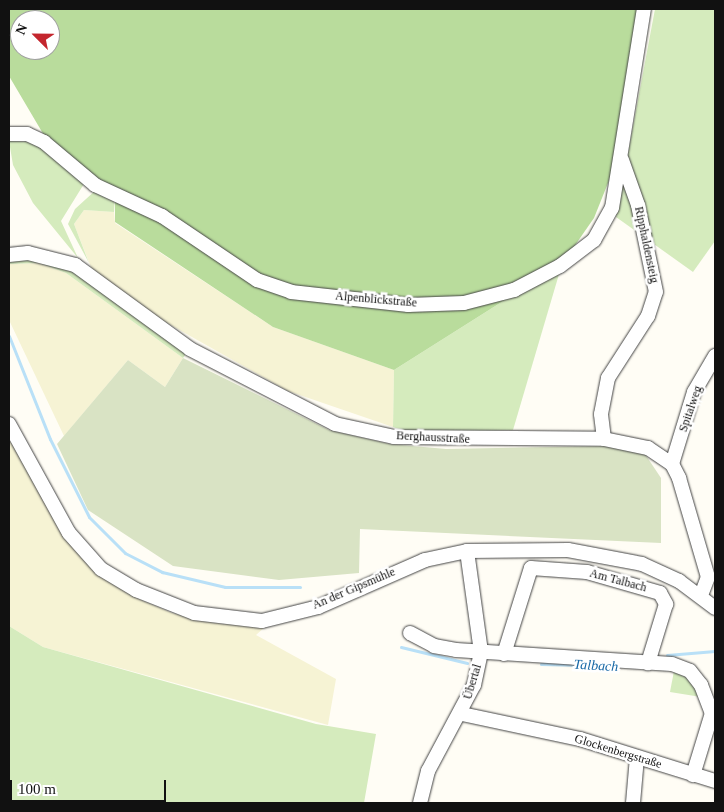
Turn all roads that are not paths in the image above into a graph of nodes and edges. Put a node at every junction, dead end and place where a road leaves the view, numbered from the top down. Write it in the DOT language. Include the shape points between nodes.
graph roads {
  1 [pos="644,9"];
  2 [pos="9,134"];
  3 [pos="622,159"];
  4 [pos="9,255"];
  5 [pos="715,356"];
  6 [pos="9,424"];
  7 [pos="604,439"];
  8 [pos="672,464"];
  9 [pos="467,551"];
  10 [pos="701,594"];
  11 [pos="715,608"];
  12 [pos="410,633"];
  13 [pos="481,652"];
  14 [pos="504,654"];
  15 [pos="648,663"];
  16 [pos="462,714"];
  17 [pos="637,757"];
  18 [pos="693,775"];
  19 [pos="715,782"];
  20 [pos="420,803"];
  21 [pos="633,803"];
  1 -- 3 [label="street, Alpenblickstraße"];
  2 -- 3 [label="street, Alpenblickstraße" via="27,134 44,142 95,185 162,216 257,280 291,292 408,305 464,302 514,290 560,266 594,240 612,208"];
  3 -- 7 [label="street, Ripphaldensteig" via="638,205 656,292 648,316 608,378 601,414"];
  4 -- 7 [label="street, Berghausstraße" via="28,253 75,265 190,349 334,424 394,437"];
  5 -- 8 [label="street, Spitalweg" via="694,392"];
  6 -- 9 [label="street, An der Gipsmühle" via="69,533 102,569 136,590 194,613 262,621 318,607 425,560"];
  7 -- 8 [label="street, Berghausstraße" via="642,445"];
  8 -- 10 [label="street" via="706,571"];
  9 -- 10 [label="street, An der Gipsmühle" via="568,550 608,556 660,571"];
  9 -- 13 [label="street, Übertal"];
  10 -- 11 [label="street, An der Gipsmühle"];
  12 -- 13 [label="street" via="434,646"];
  13 -- 14 [label="street"];
  13 -- 16 [label="street, Übertal"];
  14 -- 15 [label="street"];
  14 -- 15 [label="street, Am Talbach" via="531,568 587,572 660,593 666,604"];
  15 -- 18 [label="street" via="681,667 701,685 712,712"];
  16 -- 17 [label="street, Glockenbergstraße" via="580,739"];
  16 -- 20 [label="street, Übertal" via="428,771"];
  17 -- 18 [label="street, Glockenbergstraße"];
  17 -- 21 [label="street"];
  18 -- 19 [label="street, Glockenbergstraße"];
}
